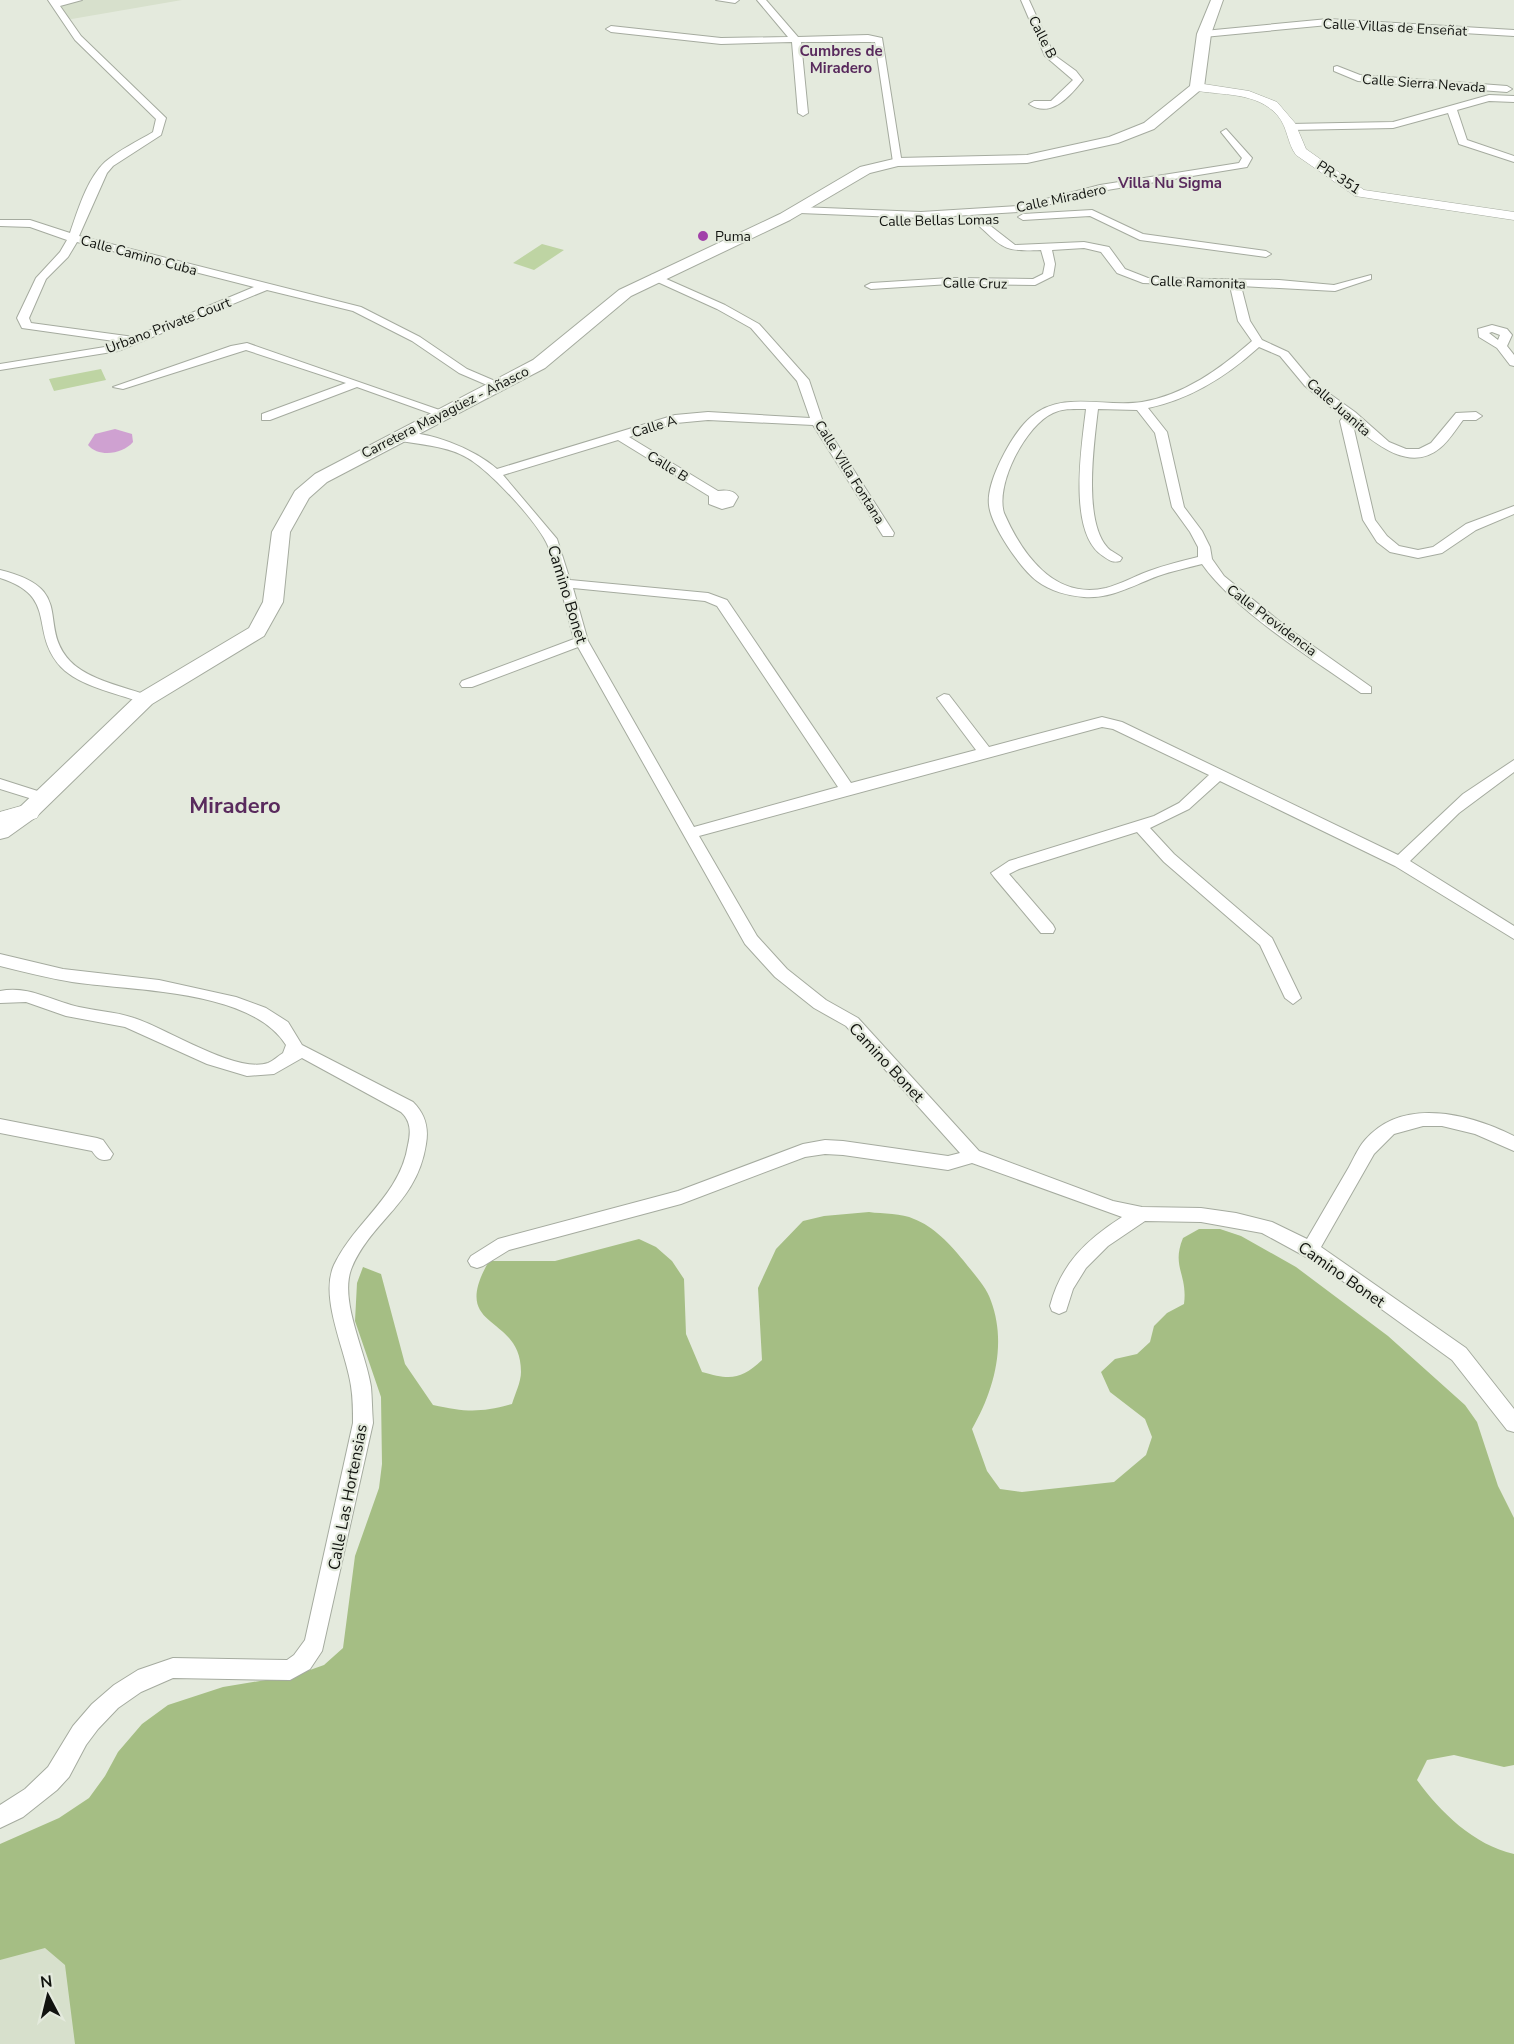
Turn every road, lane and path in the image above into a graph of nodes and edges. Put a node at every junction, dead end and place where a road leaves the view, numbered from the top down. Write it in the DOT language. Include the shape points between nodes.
graph roads {
  1 [pos="78,0"];
  2 [pos="720,0"];
  3 [pos="735,0"];
  4 [pos="761,0"];
  5 [pos="1025,0"];
  6 [pos="1216,0"];
  7 [pos="53,3"];
  8 [pos="611,29"];
  9 [pos="1514,33"];
  10 [pos="1204,34"];
  11 [pos="796,40"];
  12 [pos="1337,69"];
  13 [pos="1197,87"];
  14 [pos="1514,90"];
  15 [pos="1499,93"];
  16 [pos="1514,99"];
  17 [pos="1034,104"];
  18 [pos="1451,108"];
  19 [pos="802,113"];
  20 [pos="1290,127"];
  21 [pos="1226,132"];
  22 [pos="1514,159"];
  23 [pos="898,162"];
  24 [pos="792,214"];
  25 [pos="1514,216"];
  26 [pos="979,220"];
  27 [pos="0,223"];
  28 [pos="73,238"];
  29 [pos="1046,247"];
  30 [pos="1266,254"];
  31 [pos="1367,277"];
  32 [pos="655,278"];
  33 [pos="1235,285"];
  34 [pos="871,286"];
  35 [pos="264,288"];
  36 [pos="133,340"];
  37 [pos="1258,342"];
  38 [pos="1501,346"];
  39 [pos="1514,363"];
  40 [pos="0,367"];
  41 [pos="357,383"];
  42 [pos="498,386"];
  43 [pos="119,387"];
  44 [pos="1092,405"];
  45 [pos="1140,406"];
  46 [pos="446,414"];
  47 [pos="1351,415"];
  48 [pos="1476,416"];
  49 [pos="266,417"];
  50 [pos="817,422"];
  51 [pos="620,436"];
  52 [pos="401,437"];
  53 [pos="496,473"];
  54 [pos="716,495"];
  55 [pos="1514,510"];
  56 [pos="888,532"];
  57 [pos="1115,558"];
  58 [pos="1205,559"];
  59 [pos="0,574"];
  60 [pos="565,583"];
  61 [pos="581,641"];
  62 [pos="467,684"];
  63 [pos="1366,690"];
  64 [pos="944,698"];
  65 [pos="146,699"];
  66 [pos="985,752"];
  67 [pos="1514,765"];
  68 [pos="1219,774"];
  69 [pos="0,784"];
  70 [pos="847,789"];
  71 [pos="35,804"];
  72 [pos="0,821"];
  73 [pos="1141,827"];
  74 [pos="0,832"];
  75 [pos="692,833"];
  76 [pos="1400,862"];
  77 [pos="1047,929"];
  78 [pos="1514,933"];
  79 [pos="0,960"];
  80 [pos="0,997"];
  81 [pos="1293,998"];
  82 [pos="291,1056"];
  83 [pos="0,1126"];
  84 [pos="1514,1144"];
  85 [pos="104,1154"];
  86 [pos="973,1156"];
  87 [pos="1142,1214"];
  88 [pos="1310,1249"];
  89 [pos="477,1261"];
  90 [pos="1059,1306"];
  91 [pos="1514,1424"];
  92 [pos="0,1817"];
  1 -- 7 [label="street"];
  2 -- 3 [label="street"];
  4 -- 11 [label="street"];
  5 -- 17 [label="street, Calle B" via="1050,56 1078,80 1058,103"];
  6 -- 10 [label="main road"];
  7 -- 28 [label="street, Calle Camino Cuba" via="78,38 161,118 159,133 109,164 93,189"];
  8 -- 11 [label="street" via="721,41"];
  9 -- 10 [label="street, Calle Villas de Enseñat" via="1328,22"];
  10 -- 13 [label="main road"];
  11 -- 19 [label="street"];
  11 -- 23 [label="street" via="879,40"];
  12 -- 15 [label="street, Calle Sierra Nevada" via="1358,78"];
  13 -- 20 [label="street, PR-351 / PR-351" via="1263,100 1278,108"];
  13 -- 23 [label="main road, Carretera Mayagüez - Añasco" via="1149,126 1113,140 1027,159"];
  14 -- 15 [label="street, Calle Sierra Nevada"];
  15 -- 16 [label="street"];
  15 -- 18 [label="street"];
  18 -- 20 [label="street" via="1393,125"];
  18 -- 22 [label="street" via="1463,142"];
  20 -- 25 [label="street, PR-351 / PR-351" via="1294,144 1301,152 1360,193"];
  21 -- 24 [label="street, Calle Miradero" via="1247,158 1243,165 1101,188 1045,204 921,215"];
  23 -- 24 [label="main road, Carretera Mayagüez - Añasco" via="865,170"];
  24 -- 26 [label="street, Calle Bellas Lomas" via="904,223"];
  24 -- 32 [label="main road, Carretera Mayagüez - Añasco"];
  26 -- 29 [label="street, Calle Ramonita" via="1009,246"];
  26 -- 30 [label="street, Calle Bellas Lomas" via="1092,213 1140,237"];
  27 -- 28 [label="street" via="21,220"];
  28 -- 35 [label="street, Calle Camino Cuba"];
  28 -- 36 [label="street" via="71,248 42,277 22,322 45,330"];
  29 -- 33 [label="street, Calle Ramonita" via="1084,245 1105,249 1121,271 1139,280"];
  29 -- 34 [label="street, Calle Cruz" via="1048,276 1035,282"];
  31 -- 33 [label="street, Calle Ramonita" via="1335,288 1279,283"];
  32 -- 42 [label="main road, Carretera Mayagüez - Añasco" via="625,293 539,364"];
  32 -- 50 [label="street, Calle Villa Fontana" via="755,326 803,380"];
  33 -- 37 [label="street" via="1244,321"];
  35 -- 36 [label="street, Urbano Private Court"];
  35 -- 42 [label="street, Calle Camino Cuba" via="296,292 357,309 416,339 463,371"];
  36 -- 40 [label="street, Urbano Private Court" via="114,349"];
  37 -- 45 [label="street" via="1215,378"];
  37 -- 47 [label="street, Calle Juanita" via="1284,354 1310,384"];
  38 -- 39 [label="street"];
  41 -- 43 [label="street" via="247,346"];
  41 -- 46 [label="street"];
  41 -- 49 [label="street"];
  42 -- 46 [label="main road, Carretera Mayagüez - Añasco"];
  44 -- 45 [label="street"];
  44 -- 57 [label="street" via="1084,488 1086,507 1101,549"];
  44 -- 58 [label="street" via="1064,406 1038,416 999,480 995,506 999,518 1027,562 1043,579 1073,592 1098,594 1114,592 1152,574"];
  45 -- 58 [label="street, Calle Providencia" via="1161,432 1178,507 1204,547"];
  46 -- 52 [label="main road, Carretera Mayagüez - Añasco"];
  47 -- 48 [label="street, Calle Juanita" via="1385,445 1413,454 1435,446 1460,416"];
  47 -- 55 [label="street" via="1346,421 1369,520 1382,539 1395,549 1418,554 1437,550 1471,527"];
  50 -- 51 [label="street, Calle A" via="695,416"];
  50 -- 56 [label="street, Calle Villa Fontana"];
  51 -- 53 [label="street, Calle A"];
  51 -- 54 [label="street, Calle B"];
  52 -- 53 [label="street, Camino Bonet" via="461,449"];
  52 -- 65 [label="main road, Carretera Mayagüez - Añasco" via="336,468 301,495 281,532 273,602 257,632"];
  53 -- 60 [label="street, Camino Bonet" via="547,531"];
  58 -- 63 [label="street, Calle Providencia" via="1228,588"];
  59 -- 65 [label="street" via="37,592 53,647 75,673"];
  60 -- 61 [label="street, Camino Bonet"];
  60 -- 70 [label="street" via="708,597 722,603"];
  61 -- 62 [label="street"];
  61 -- 75 [label="street, Camino Bonet"];
  64 -- 66 [label="street"];
  65 -- 71 [label="main road, Carretera Mayagüez - Añasco"];
  66 -- 68 [label="street" via="1102,722 1118,725"];
  66 -- 70 [label="street"];
  67 -- 76 [label="street" via="1461,800"];
  68 -- 73 [label="street" via="1184,806"];
  68 -- 76 [label="street"];
  69 -- 71 [label="street"];
  70 -- 75 [label="street"];
  71 -- 72 [label="main road"];
  71 -- 74 [label="main road, Carretera Mayagüez - Añasco"];
  73 -- 77 [label="street" via="999,873"];
  73 -- 81 [label="street" via="1169,858 1266,942"];
  75 -- 86 [label="street, Camino Bonet" via="751,940 781,973 820,1004 852,1022"];
  76 -- 78 [label="street"];
  79 -- 82 [label="street" via="70,975 151,984 259,1010 285,1027 294,1045"];
  80 -- 82 [label="street" via="24,995 82,1014 130,1022 215,1059 251,1070 272,1068"];
  82 -- 92 [label="street, Calle Las Hortensias" via="303,1051 407,1107 419,1122 418,1153 405,1184 338,1276 337,1287 361,1386 363,1423 315,1644 302,1662 290,1670 173,1668 132,1684 115,1696 80,1734 55,1776"];
  83 -- 85 [label="street" via="96,1145"];
  84 -- 88 [label="street" via="1492,1132 1452,1121 1429,1119 1389,1129 1372,1142"];
  86 -- 87 [label="street, Camino Bonet" via="1111,1208"];
  86 -- 89 [label="street" via="948,1164 843,1148 803,1151 681,1197 504,1244"];
  87 -- 88 [label="street, Camino Bonet" via="1236,1220 1266,1227"];
  87 -- 90 [label="street" via="1089,1249 1066,1279"];
  88 -- 91 [label="street, Camino Bonet" via="1459,1354"];
}
